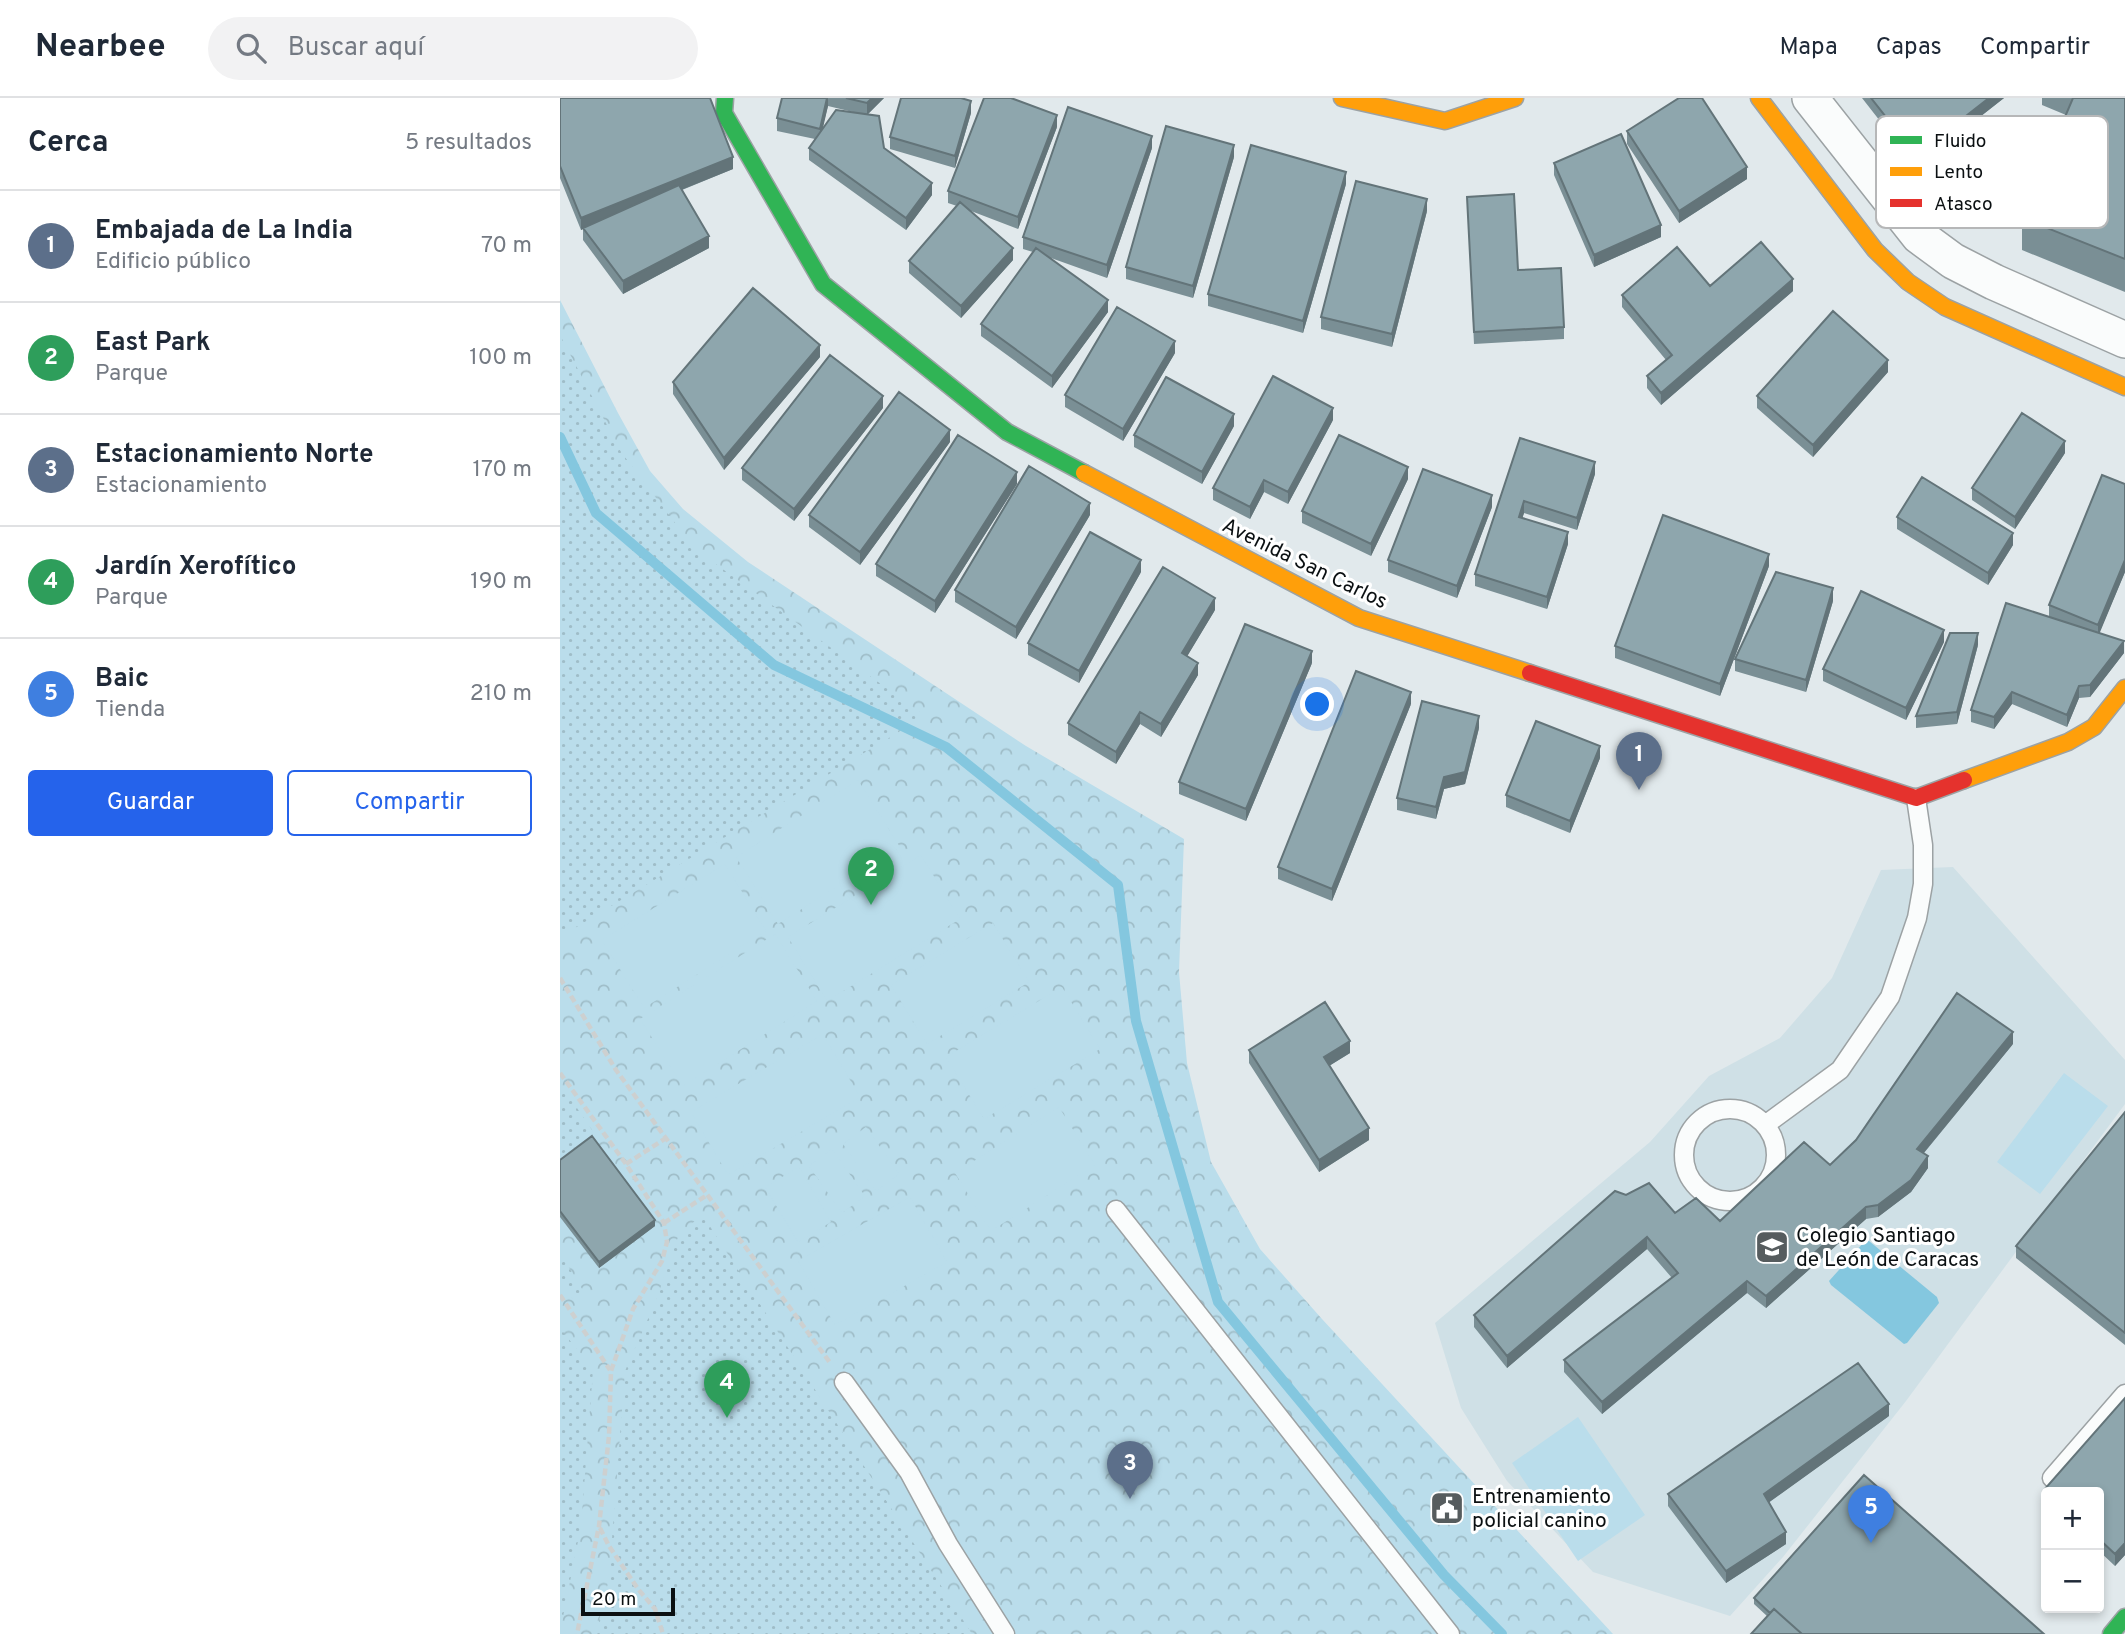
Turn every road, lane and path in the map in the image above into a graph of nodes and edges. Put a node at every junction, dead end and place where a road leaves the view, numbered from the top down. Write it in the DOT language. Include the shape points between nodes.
graph roads {
  1 [pos="725,98"];
  2 [pos="1342,98"];
  3 [pos="1515,98"];
  4 [pos="1759,98"];
  5 [pos="1810,98"];
  6 [pos="1876,182"];
  7 [pos="1913,228"];
  8 [pos="2125,340"];
  9 [pos="2125,387"];
  10 [pos="2125,688"];
  11 [pos="1916,798"];
  12 [pos="560,978"];
  13 [pos="560,1073"];
  14 [pos="1765,1125"];
  15 [pos="666,1138"];
  16 [pos="626,1164"];
  17 [pos="707,1195"];
  18 [pos="1116,1210"];
  19 [pos="664,1223"];
  20 [pos="560,1295"];
  21 [pos="611,1371"];
  22 [pos="844,1382"];
  23 [pos="2125,1394"];
  24 [pos="2052,1478"];
  25 [pos="599,1526"];
  26 [pos="2125,1617"];
  27 [pos="577,1634"];
  28 [pos="663,1634"];
  29 [pos="1005,1634"];
  30 [pos="1450,1634"];
  31 [pos="2111,1634"];
  1 -- 11 [label="street, Avenida San Carlos" via="724,113 823,284 1007,432 1359,618"];
  2 -- 3 [label="street" via="1444,121"];
  4 -- 9 [label="street" via="1875,250 1908,282 1945,307"];
  5 -- 6 [label="street"];
  7 -- 8 [label="street" via="1953,261"];
  10 -- 11 [label="street" via="2094,727 2068,742"];
  11 -- 14 [label="lane" via="1923,884 1917,918 1890,997 1840,1070"];
  12 -- 15 [label="path" via="616,1070"];
  13 -- 16 [label="path"];
  14 -- 14 [label="lane" via="1752,1115 1721,1110 1706,1115 1691,1130 1684,1163 1704,1194 1738,1200 1765,1185 1776,1150"];
  15 -- 16 [label="path"];
  15 -- 17 [label="path"];
  16 -- 19 [label="path"];
  17 -- 19 [label="path"];
  17 -- 22 [label="path"];
  18 -- 30 [label="lane"];
  19 -- 21 [label="path" via="667,1242 662,1261 633,1309"];
  20 -- 21 [label="path"];
  21 -- 25 [label="path"];
  22 -- 29 [label="lane" via="909,1472"];
  23 -- 24 [label="lane"];
  25 -- 27 [label="path"];
  25 -- 28 [label="path" via="655,1609"];
  26 -- 31 [label="street"];
}
